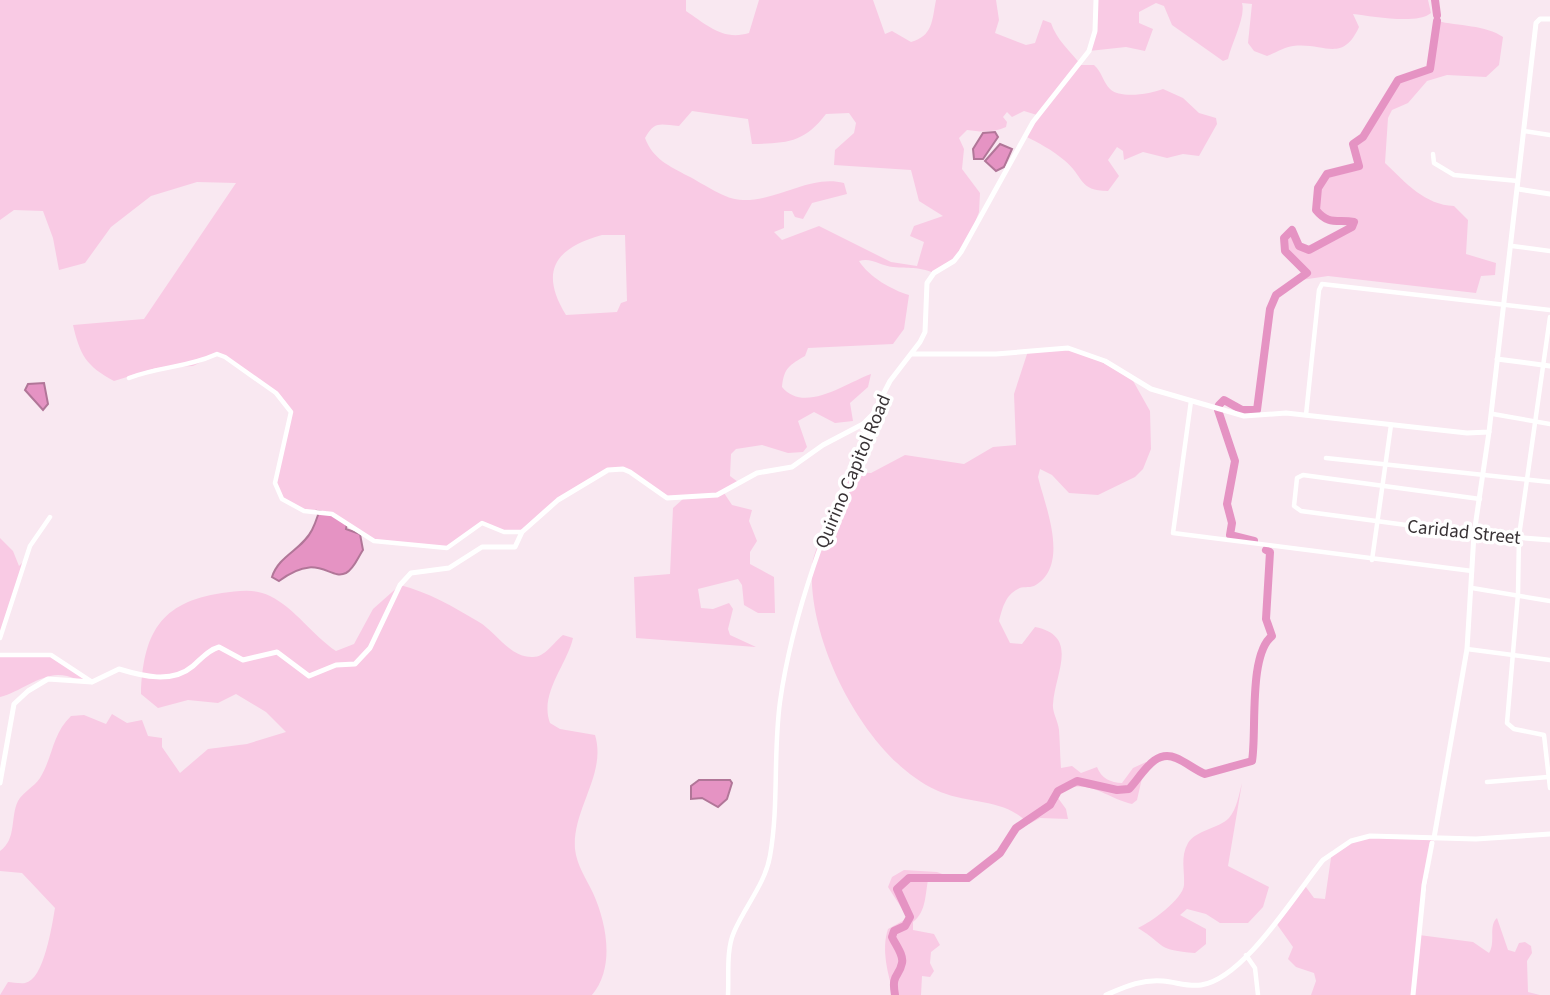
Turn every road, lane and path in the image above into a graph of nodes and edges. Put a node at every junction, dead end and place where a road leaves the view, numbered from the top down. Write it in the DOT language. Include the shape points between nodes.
graph roads {
  1 [pos="1097,0"];
  2 [pos="1550,19"];
  3 [pos="1524,131"];
  4 [pos="1550,135"];
  5 [pos="1433,154"];
  6 [pos="1519,182"];
  7 [pos="1518,189"];
  8 [pos="1550,194"];
  9 [pos="1512,246"];
  10 [pos="1550,251"];
  11 [pos="1505,304"];
  12 [pos="1550,310"];
  13 [pos="1550,317"];
  14 [pos="912,354"];
  15 [pos="1497,359"];
  16 [pos="1547,366"];
  17 [pos="129,378"];
  18 [pos="1191,401"];
  19 [pos="873,414"];
  20 [pos="1493,414"];
  21 [pos="1306,416"];
  22 [pos="1536,421"];
  23 [pos="1550,424"];
  24 [pos="1391,425"];
  25 [pos="1489,432"];
  26 [pos="1326,458"];
  27 [pos="1385,465"];
  28 [pos="1483,474"];
  29 [pos="1528,478"];
  30 [pos="1550,482"];
  31 [pos="1383,487"];
  32 [pos="1480,499"];
  33 [pos="50,517"];
  34 [pos="1379,522"];
  35 [pos="522,532"];
  36 [pos="1474,534"];
  37 [pos="1519,536"];
  38 [pos="1550,540"];
  39 [pos="1372,559"];
  40 [pos="1472,571"];
  41 [pos="1472,588"];
  42 [pos="1518,594"];
  43 [pos="1550,601"];
  44 [pos="0,638"];
  45 [pos="1467,649"];
  46 [pos="0,654"];
  47 [pos="1510,654"];
  48 [pos="1550,660"];
  49 [pos="92,682"];
  50 [pos="1548,778"];
  51 [pos="1487,782"];
  52 [pos="0,783"];
  53 [pos="1550,788"];
  54 [pos="1550,834"];
  55 [pos="1433,841"];
  56 [pos="1246,955"];
  57 [pos="728,995"];
  58 [pos="1106,995"];
  59 [pos="1258,995"];
  60 [pos="1413,995"];
  1 -- 14 [label="street, Quirino Capitol Road" via="1095,32 1081,65 1033,122 961,252 927,283 925,332"];
  2 -- 3 [label="street" via="1536,23"];
  3 -- 4 [label="street"];
  3 -- 6 [label="street"];
  5 -- 6 [label="street" via="1436,165 1454,175"];
  6 -- 7 [label="street"];
  7 -- 8 [label="street"];
  7 -- 9 [label="street"];
  9 -- 10 [label="street"];
  9 -- 11 [label="street"];
  11 -- 12 [label="street"];
  11 -- 15 [label="street"];
  11 -- 21 [label="street" via="1322,284"];
  13 -- 16 [label="street"];
  14 -- 18 [label="street" via="1068,348 1105,361 1152,389"];
  14 -- 19 [label="street, Quirino Capitol Road" via="890,381"];
  15 -- 16 [label="street"];
  15 -- 20 [label="street"];
  16 -- 22 [label="street"];
  17 -- 35 [label="street" via="156,368 193,366 217,354 225,357 276,393 291,412 275,483 282,499 304,511 332,513 374,541 447,548 482,523 504,532"];
  18 -- 21 [label="street" via="1244,416"];
  18 -- 39 [label="street" via="1173,533"];
  19 -- 35 [label="street" via="792,467 757,473 717,495 667,498 631,472 608,470 570,492"];
  19 -- 57 [label="street, Quirino Capitol Road" via="812,565 790,655 775,746 769,860 760,887 734,932"];
  20 -- 22 [label="street"];
  20 -- 25 [label="street"];
  21 -- 24 [label="street"];
  22 -- 23 [label="street"];
  22 -- 29 [label="street"];
  24 -- 25 [label="street"];
  24 -- 27 [label="street"];
  25 -- 28 [label="street"];
  26 -- 27 [label="street"];
  27 -- 28 [label="street"];
  27 -- 31 [label="street"];
  28 -- 29 [label="street"];
  28 -- 32 [label="street"];
  29 -- 30 [label="street"];
  29 -- 37 [label="street"];
  31 -- 32 [label="street"];
  31 -- 34 [label="street"];
  31 -- 34 [label="street, Caridad Street" via="1303,475 1297,478 1294,502 1294,508 1301,511"];
  32 -- 36 [label="street"];
  33 -- 44 [label="street" via="30,546"];
  34 -- 36 [label="street, Caridad Street"];
  34 -- 39 [label="street"];
  35 -- 49 [label="street" via="510,549 482,547 449,568 411,573 400,585 370,648 355,664 336,665 309,676 277,652 243,660 219,647 184,674 142,677 119,669"];
  36 -- 37 [label="street, Caridad Street"];
  36 -- 40 [label="street"];
  37 -- 38 [label="street, Caridad Street"];
  37 -- 42 [label="street"];
  39 -- 40 [label="street"];
  40 -- 41 [label="street"];
  41 -- 42 [label="street"];
  41 -- 45 [label="street"];
  42 -- 43 [label="street"];
  42 -- 47 [label="street"];
  45 -- 47 [label="street"];
  45 -- 55 [label="street"];
  46 -- 49 [label="street" via="51,655"];
  47 -- 48 [label="street"];
  47 -- 50 [label="street" via="1507,723 1514,729 1544,735"];
  49 -- 52 [label="street" via="48,680 19,698 14,704"];
  50 -- 51 [label="street"];
  50 -- 53 [label="street"];
  54 -- 55 [label="street"];
  55 -- 56 [label="street" via="1360,837 1332,851"];
  55 -- 60 [label="street"];
  56 -- 58 [label="street" via="1208,984 1140,982"];
  56 -- 59 [label="street" via="1255,968"];
}
